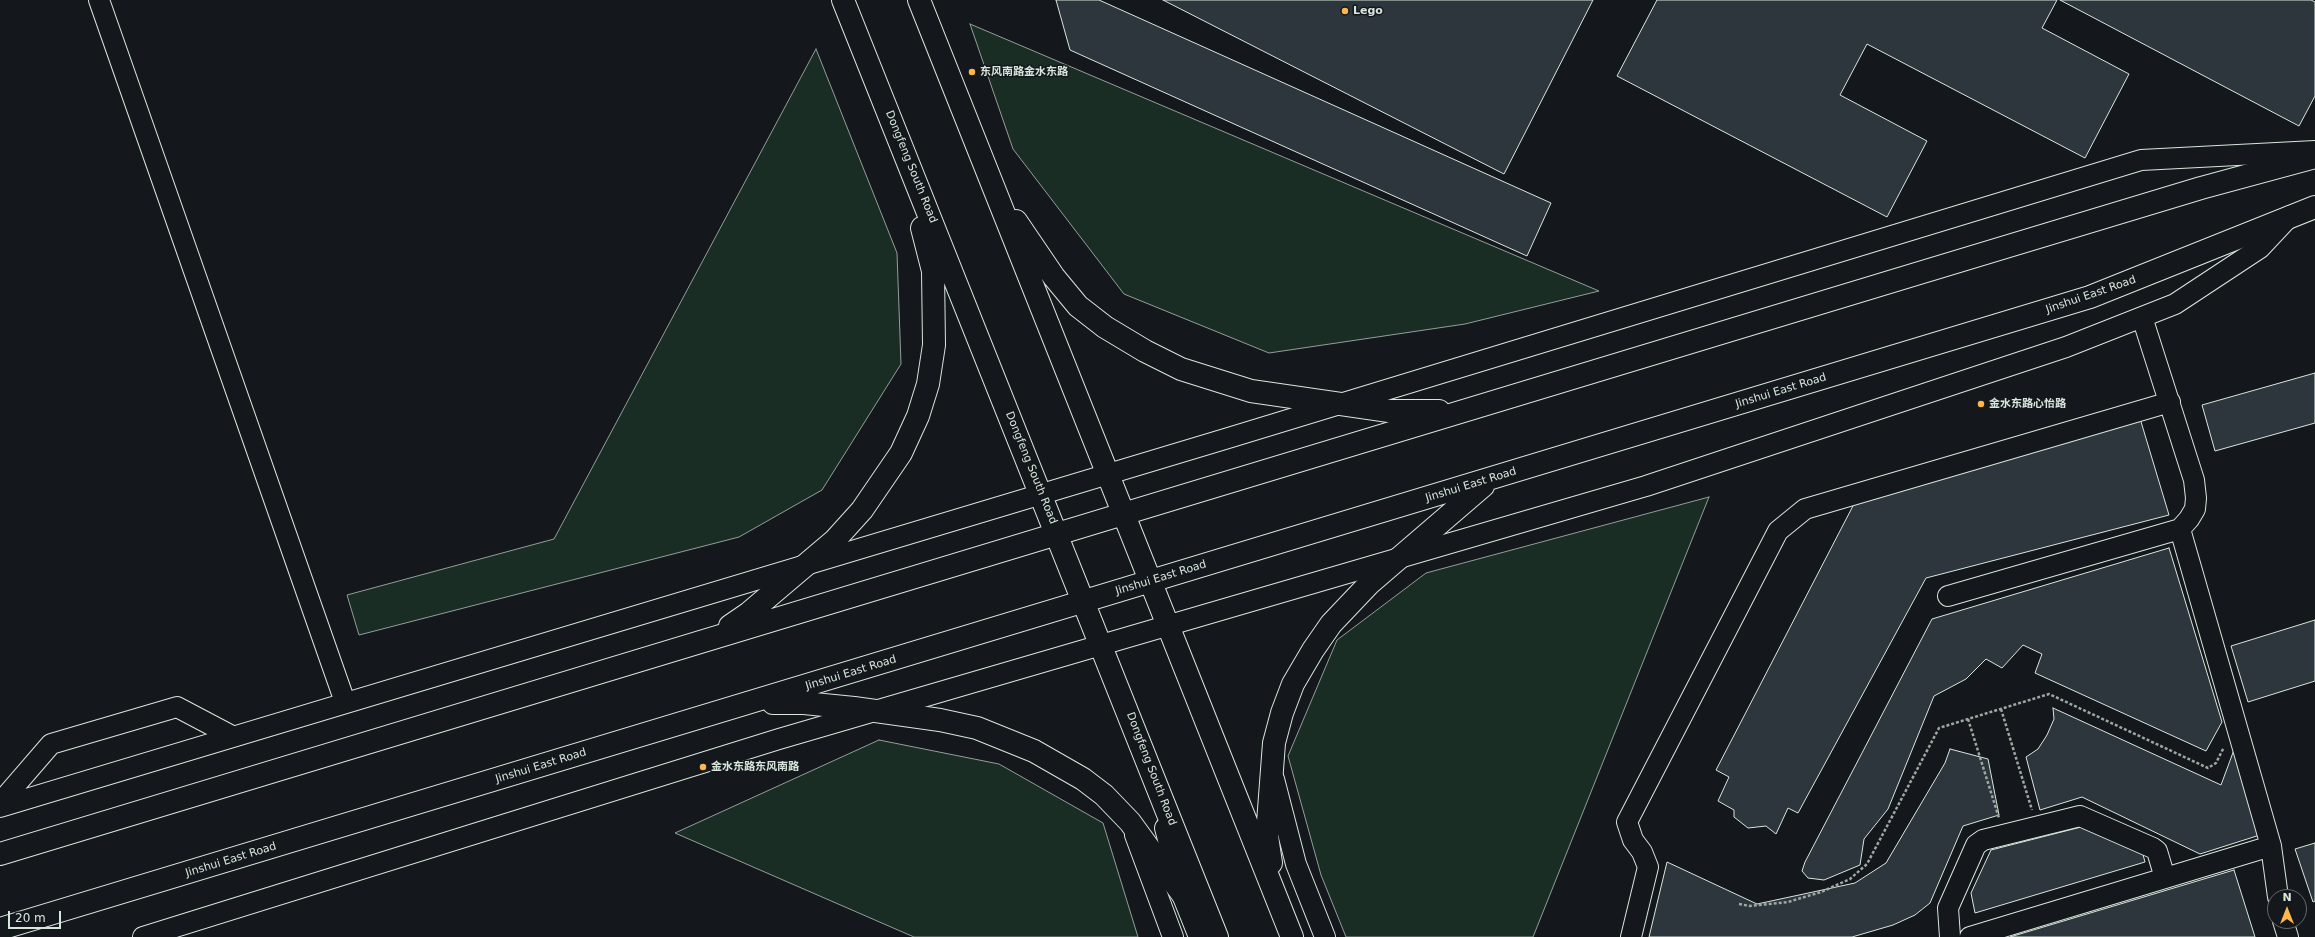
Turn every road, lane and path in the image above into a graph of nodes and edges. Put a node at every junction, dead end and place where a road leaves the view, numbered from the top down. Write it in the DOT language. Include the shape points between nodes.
graph roads {
  1 [pos="99,0"];
  2 [pos="843,0"];
  3 [pos="919,0"];
  4 [pos="902,147"];
  5 [pos="2315,151"];
  6 [pos="2315,157"];
  7 [pos="994,187"];
  8 [pos="2315,207"];
  9 [pos="2291,216"];
  10 [pos="2142,317"];
  11 [pos="2170,402"];
  12 [pos="1343,403"];
  13 [pos="1461,412"];
  14 [pos="1108,474"];
  15 [pos="1493,478"];
  16 [pos="1041,494"];
  17 [pos="1123,514"];
  18 [pos="2180,529"];
  19 [pos="1057,534"];
  20 [pos="1399,558"];
  21 [pos="808,563"];
  22 [pos="1150,582"];
  23 [pos="1948,596"];
  24 [pos="1085,602"];
  25 [pos="1168,625"];
  26 [pos="712,638"];
  27 [pos="1102,645"];
  28 [pos="345,702"];
  29 [pos="750,703"];
  30 [pos="2001,709"];
  31 [pos="874,711"];
  32 [pos="1968,719"];
  33 [pos="2236,722"];
  34 [pos="232,736"];
  35 [pos="1146,756"];
  36 [pos="1271,771"];
  37 [pos="0,803"];
  38 [pos="0,807"];
  39 [pos="1130,822"];
  40 [pos="2037,826"];
  41 [pos="2004,835"];
  42 [pos="2271,846"];
  43 [pos="0,854"];
  44 [pos="2165,878"];
  45 [pos="2277,889"];
  46 [pos="1183,897"];
  47 [pos="1278,903"];
  48 [pos="1739,904"];
  49 [pos="0,929"];
  50 [pos="143,937"];
  51 [pos="1173,937"];
  52 [pos="1200,937"];
  53 [pos="1213,937"];
  54 [pos="1217,937"];
  55 [pos="1292,937"];
  56 [pos="1325,937"];
  57 [pos="1631,937"];
  58 [pos="1950,937"];
  59 [pos="1970,937"];
  1 -- 28 [label="street"];
  2 -- 4 [label="main road, Dongfeng South Road"];
  3 -- 7 [label="main road"];
  4 -- 16 [label="main road, Dongfeng South Road"];
  4 -- 21 [label="main road" via="933,271 934,345 928,384 918,416 901,453 862,510 834,541"];
  5 -- 12 [label="street" via="2141,160"];
  6 -- 13 [label="main road" via="2194,190"];
  7 -- 12 [label="main road" via="1078,306 1112,331 1181,369 1212,380 1251,391"];
  7 -- 14 [label="main road"];
  8 -- 9 [label="main road, Jinshui East Road"];
  9 -- 10 [label="street" via="2260,248 2175,304"];
  9 -- 15 [label="main road, Jinshui East Road" via="2090,297"];
  10 -- 11 [label="street"];
  10 -- 20 [label="street" via="2066,347 1654,484"];
  11 -- 18 [label="street" via="2194,480 2196,498 2195,509"];
  11 -- 57 [label="street" via="1805,509 1778,531 1627,822 1633,840 1642,852 1648,868"];
  12 -- 13 [label="main road" via="1389,411"];
  12 -- 14 [label="street"];
  13 -- 17 [label="main road"];
  14 -- 16 [label="street"];
  14 -- 17 [label="main road"];
  15 -- 20 [label="main road"];
  15 -- 22 [label="main road, Jinshui East Road"];
  16 -- 19 [label="main road, Dongfeng South Road"];
  16 -- 21 [label="street"];
  17 -- 19 [label="main road"];
  17 -- 22 [label="main road"];
  18 -- 23 [label="street"];
  18 -- 33 [label="street"];
  19 -- 24 [label="main road, Dongfeng South Road"];
  19 -- 26 [label="main road"];
  20 -- 25 [label="street"];
  20 -- 36 [label="main road" via="1369,584 1331,624 1313,650 1294,684 1282,713"];
  21 -- 26 [label="main road" via="750,613"];
  21 -- 28 [label="street"];
  22 -- 24 [label="main road, Jinshui East Road"];
  22 -- 25 [label="main road"];
  24 -- 27 [label="main road, Dongfeng South Road"];
  24 -- 29 [label="main road, Jinshui East Road"];
  25 -- 27 [label="street"];
  25 -- 47 [label="main road"];
  26 -- 43 [label="main road"];
  27 -- 31 [label="street"];
  27 -- 35 [label="main road, Dongfeng South Road"];
  28 -- 34 [label="street"];
  29 -- 31 [label="main road" via="804,703"];
  29 -- 49 [label="main road, Jinshui East Road"];
  30 -- 32 [label="path"];
  30 -- 33 [label="path" via="2049,694 2208,768 2216,763"];
  30 -- 40 [label="path"];
  31 -- 39 [label="main road" via="940,720 976,728 1009,740 1040,754 1083,780 1104,795"];
  31 -- 50 [label="street"];
  32 -- 41 [label="path"];
  32 -- 48 [label="path" via="1939,728 1934,734 1867,864 1850,879 1821,892 1788,902 1750,906"];
  33 -- 42 [label="street"];
  34 -- 37 [label="street" via="177,707 51,744"];
  34 -- 38 [label="street"];
  35 -- 46 [label="street"];
  35 -- 54 [label="main road, Dongfeng South Road"];
  36 -- 47 [label="main road" via="1267,836"];
  36 -- 56 [label="street" via="1296,864"];
  39 -- 46 [label="main road"];
  39 -- 51 [label="street"];
  40 -- 41 [label="street"];
  40 -- 44 [label="street" via="2080,816 2153,848 2157,851"];
  41 -- 58 [label="street" via="1983,840 1976,845 1948,908"];
  42 -- 44 [label="street"];
  42 -- 45 [label="street"];
  44 -- 59 [label="street"];
  46 -- 52 [label="street"];
  46 -- 53 [label="main road"];
  47 -- 55 [label="main road"];
}
